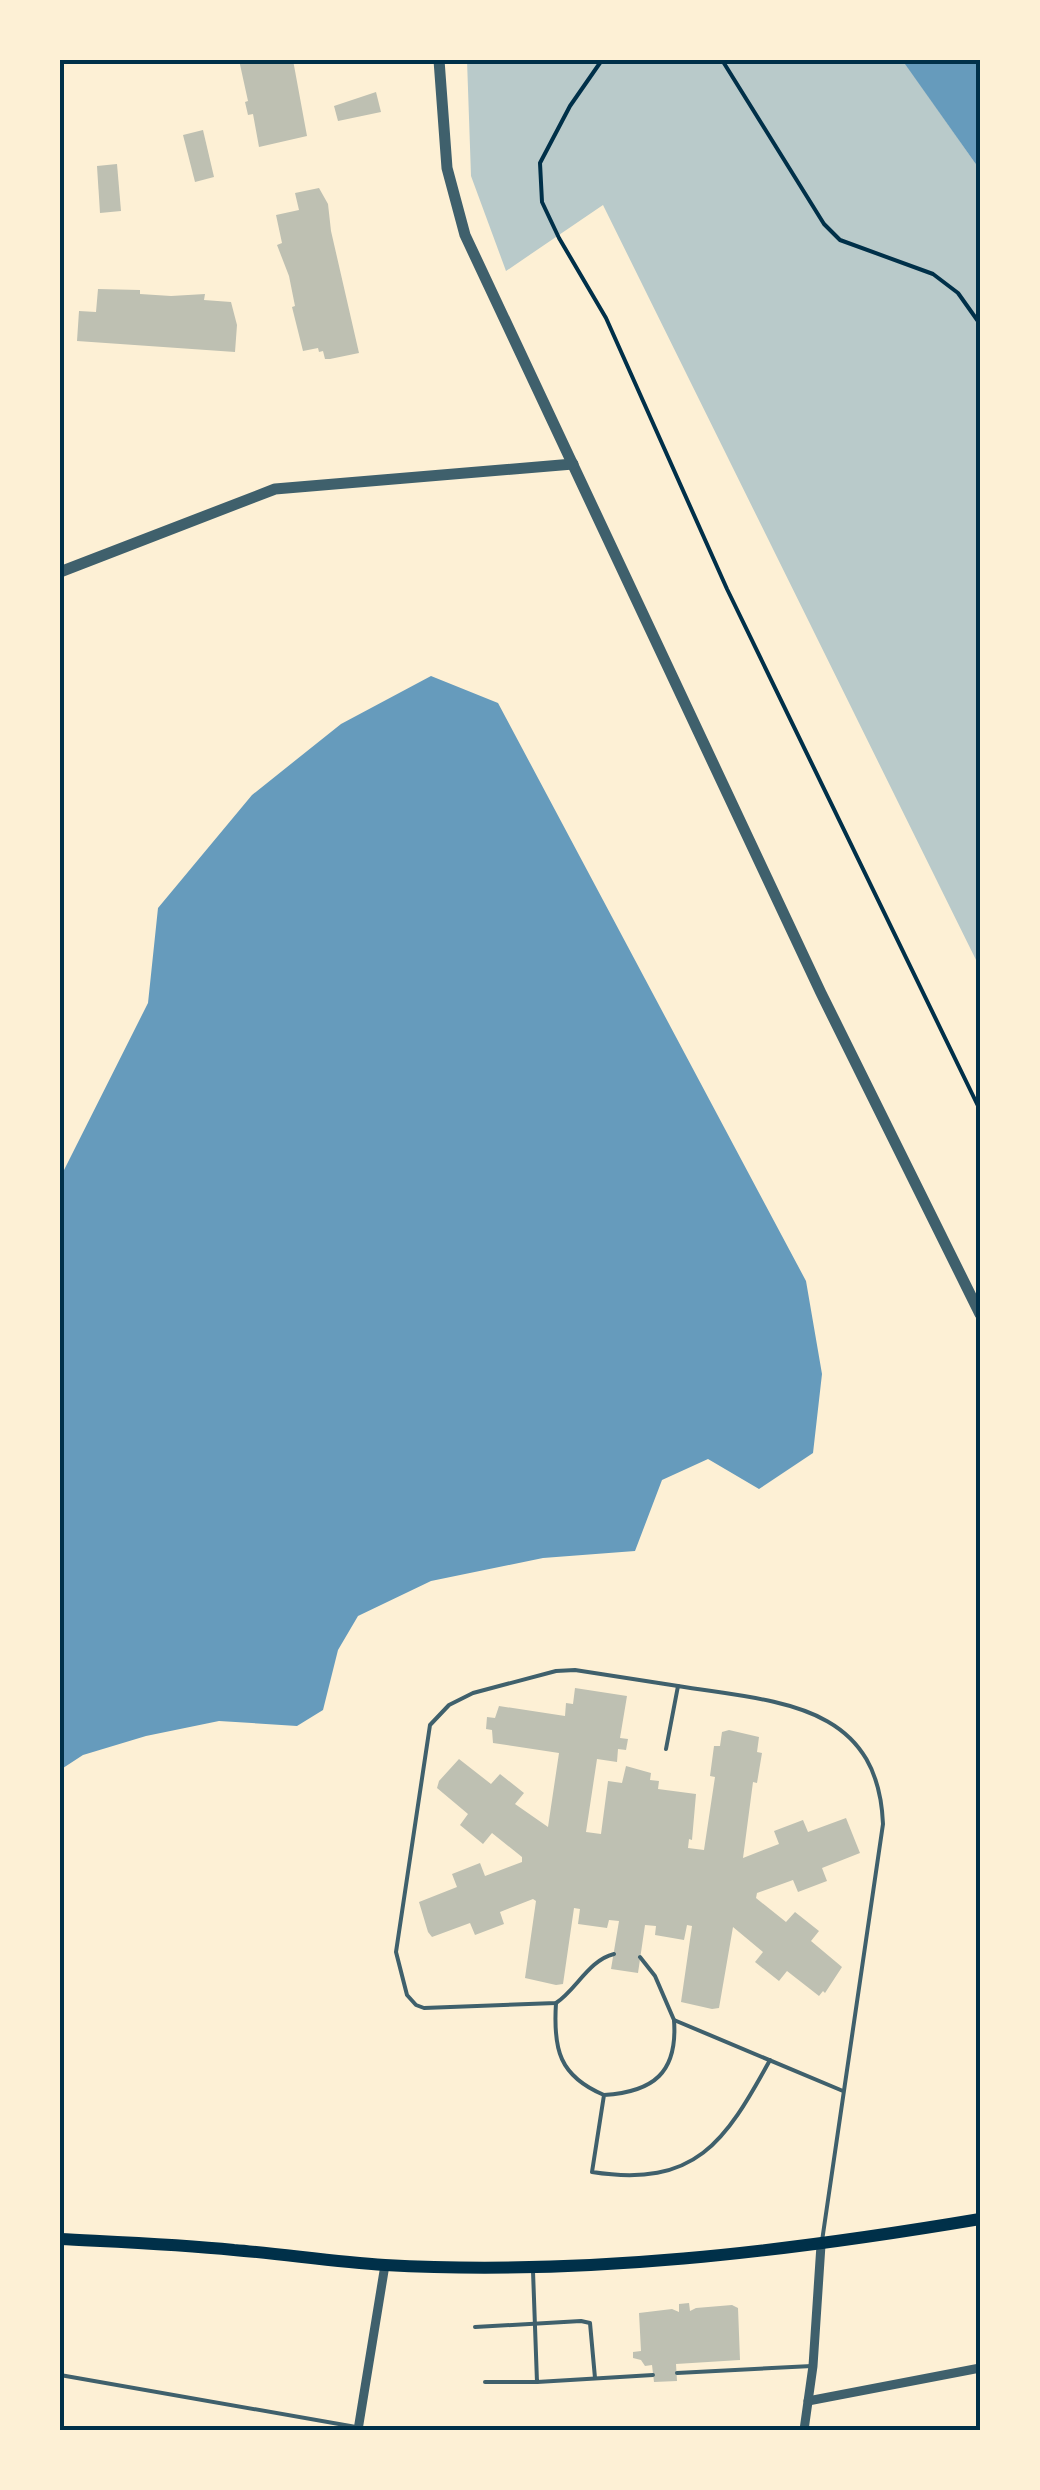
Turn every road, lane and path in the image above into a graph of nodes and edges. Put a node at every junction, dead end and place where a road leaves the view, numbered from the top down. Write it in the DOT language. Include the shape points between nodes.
graph roads {
  1 [pos="439,60"];
  2 [pos="602,60"];
  3 [pos="722,60"];
  4 [pos="980,324"];
  5 [pos="573,464"];
  6 [pos="60,572"];
  7 [pos="980,1110"];
  8 [pos="980,1314"];
  9 [pos="678,1686"];
  10 [pos="666,1749"];
  11 [pos="614,1954"];
  12 [pos="640,1957"];
  13 [pos="556,2003"];
  14 [pos="674,2020"];
  15 [pos="770,2060"];
  16 [pos="844,2090"];
  17 [pos="604,2095"];
  18 [pos="980,2219"];
  19 [pos="60,2238"];
  20 [pos="821,2245"];
  21 [pos="385,2265"];
  22 [pos="532,2266"];
  23 [pos="535,2326"];
  24 [pos="474,2328"];
  25 [pos="813,2366"];
  26 [pos="980,2368"];
  27 [pos="676,2373"];
  28 [pos="653,2374"];
  29 [pos="60,2375"];
  30 [pos="595,2378"];
  31 [pos="485,2382"];
  32 [pos="537,2382"];
  33 [pos="808,2402"];
  34 [pos="358,2429"];
  35 [pos="804,2430"];
  1 -- 5 [label="street" via="447,168 465,234"];
  2 -- 7 [label="path" via="540,163 542,202 606,318 727,589"];
  3 -- 4 [label="path" via="824,224 840,240 933,274 958,293"];
  5 -- 6 [label="street" via="275,489"];
  5 -- 8 [label="street"];
  9 -- 10 [label="lane"];
  9 -- 13 [label="lane" via="556,1671 474,1693 430,1725 396,1952 407,1995 424,2008"];
  9 -- 16 [label="lane" via="811,1714 842,1730 875,1772 883,1824"];
  11 -- 13 [label="lane"];
  12 -- 14 [label="lane"];
  13 -- 17 [label="lane" via="556,2042 566,2067 575,2080"];
  14 -- 15 [label="lane"];
  14 -- 17 [label="lane" via="673,2054 658,2077 642,2090"];
  15 -- 16 [label="lane"];
  15 -- 17 [label="lane" via="737,2120 674,2170 644,2176 592,2172"];
  16 -- 20 [label="lane"];
  18 -- 20 [label="main road"];
  19 -- 21 [label="main road"];
  20 -- 22 [label="main road" via="650,2263"];
  20 -- 25 [label="street"];
  21 -- 22 [label="main road"];
  21 -- 34 [label="street"];
  22 -- 23 [label="lane"];
  23 -- 24 [label="lane"];
  23 -- 30 [label="lane" via="590,2323"];
  23 -- 32 [label="lane"];
  25 -- 27 [label="lane"];
  25 -- 33 [label="street"];
  26 -- 33 [label="street"];
  28 -- 30 [label="lane"];
  29 -- 34 [label="lane"];
  30 -- 32 [label="lane"];
  31 -- 32 [label="lane"];
  33 -- 35 [label="street"];
}
